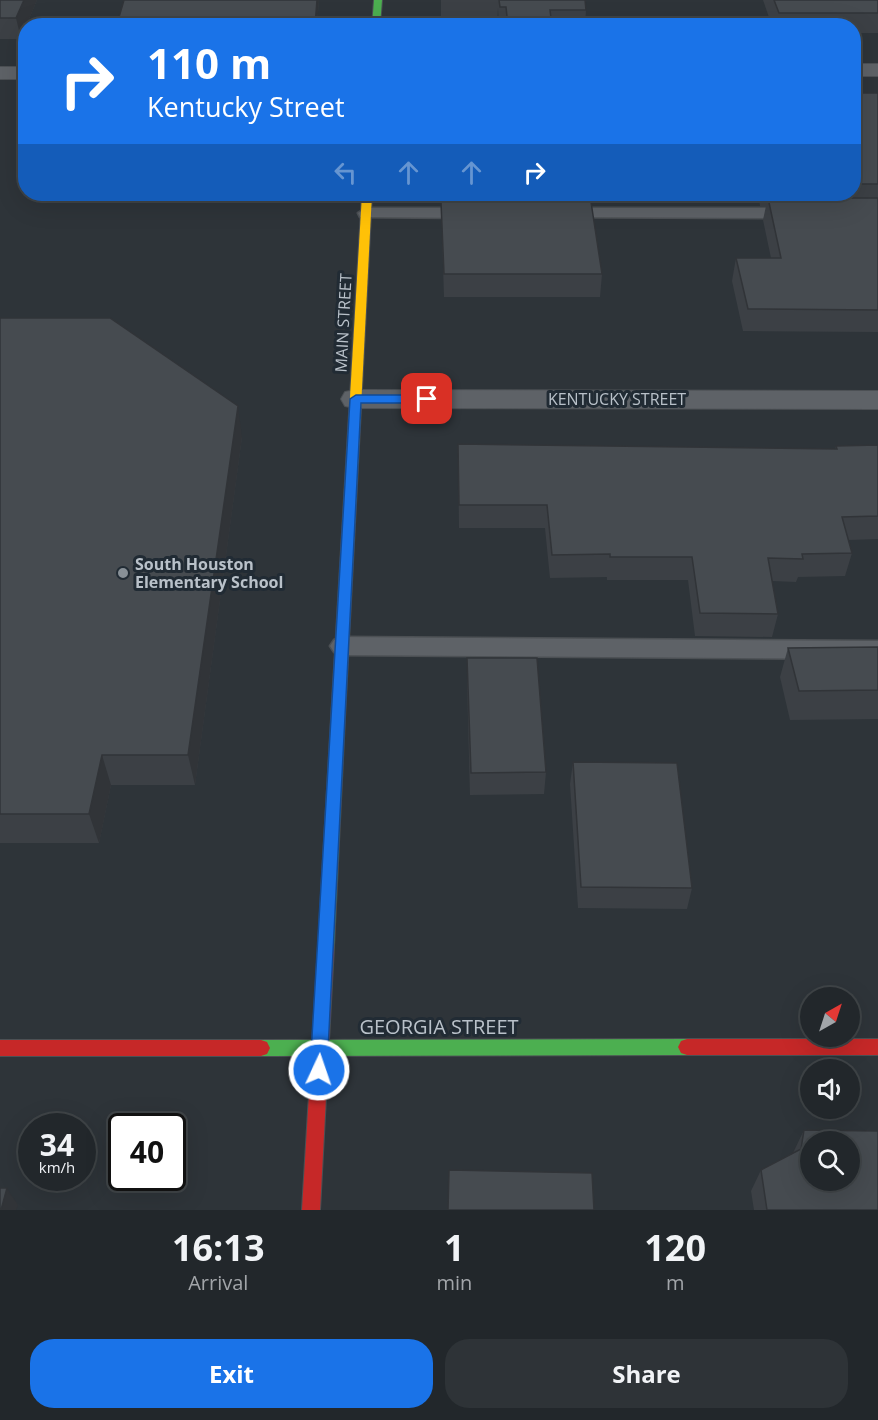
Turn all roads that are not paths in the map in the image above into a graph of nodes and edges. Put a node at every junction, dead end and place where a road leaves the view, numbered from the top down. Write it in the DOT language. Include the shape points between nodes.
graph roads {
  1 [pos="378,0"];
  2 [pos="377,18"];
  3 [pos="861,70"];
  4 [pos="878,70"];
  5 [pos="0,73"];
  6 [pos="18,73"];
  7 [pos="367,201"];
  8 [pos="366,213"];
  9 [pos="485,213"];
  10 [pos="545,213"];
  11 [pos="807,213"];
  12 [pos="356,399"];
  13 [pos="878,400"];
  14 [pos="342,646"];
  15 [pos="878,650"];
  16 [pos="320,1047"];
  17 [pos="878,1047"];
  18 [pos="0,1048"];
  19 [pos="311,1210"];
  1 -- 2 [label="street"];
  3 -- 4 [label="street"];
  5 -- 6 [label="street"];
  7 -- 8 [label="street, MAIN STREET"];
  8 -- 9 [label="lane"];
  8 -- 12 [label="street, MAIN STREET"];
  10 -- 11 [label="lane"];
  12 -- 13 [label="street, KENTUCKY STREET"];
  12 -- 14 [label="street, MAIN STREET"];
  14 -- 15 [label="lane"];
  14 -- 16 [label="street, MAIN STREET"];
  16 -- 17 [label="street, GEORGIA STREET"];
  16 -- 18 [label="street, GEORGIA STREET"];
  16 -- 19 [label="street, MAIN STREET"];
}
